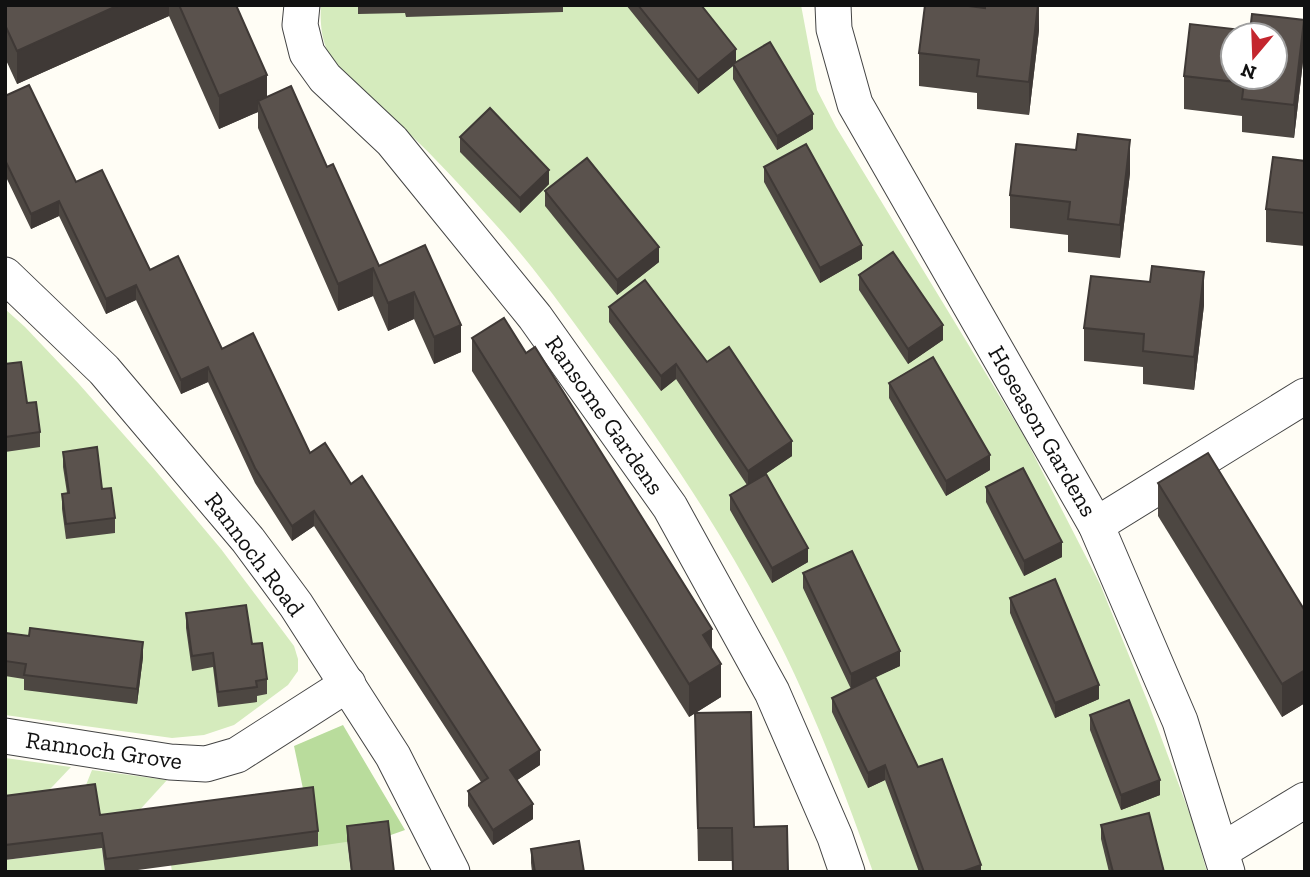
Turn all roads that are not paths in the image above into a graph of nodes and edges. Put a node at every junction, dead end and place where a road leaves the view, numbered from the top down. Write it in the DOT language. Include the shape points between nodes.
graph roads {
  1 [pos="302,5"];
  2 [pos="833,5"];
  3 [pos="5,275"];
  4 [pos="1305,396"];
  5 [pos="1096,525"];
  6 [pos="348,684"];
  7 [pos="5,736"];
  8 [pos="1305,800"];
  9 [pos="1224,861"];
  10 [pos="452,872"];
  11 [pos="847,872"];
  1 -- 11 [label="street, Ransome Gardens" via="300,25 307,53 392,141 535,317 670,507 772,692"];
  2 -- 5 [label="street, Hoseason Gardens" via="834,29 855,104"];
  3 -- 6 [label="street, Rannoch Road" via="104,370 176,453 248,540"];
  4 -- 5 [label="street"];
  5 -- 9 [label="street, Hoseason Gardens" via="1180,721"];
  6 -- 7 [label="street, Rannoch Grove" via="237,755 206,764"];
  6 -- 10 [label="street, Rannoch Road" via="393,756"];
  8 -- 9 [label="street"];
}
